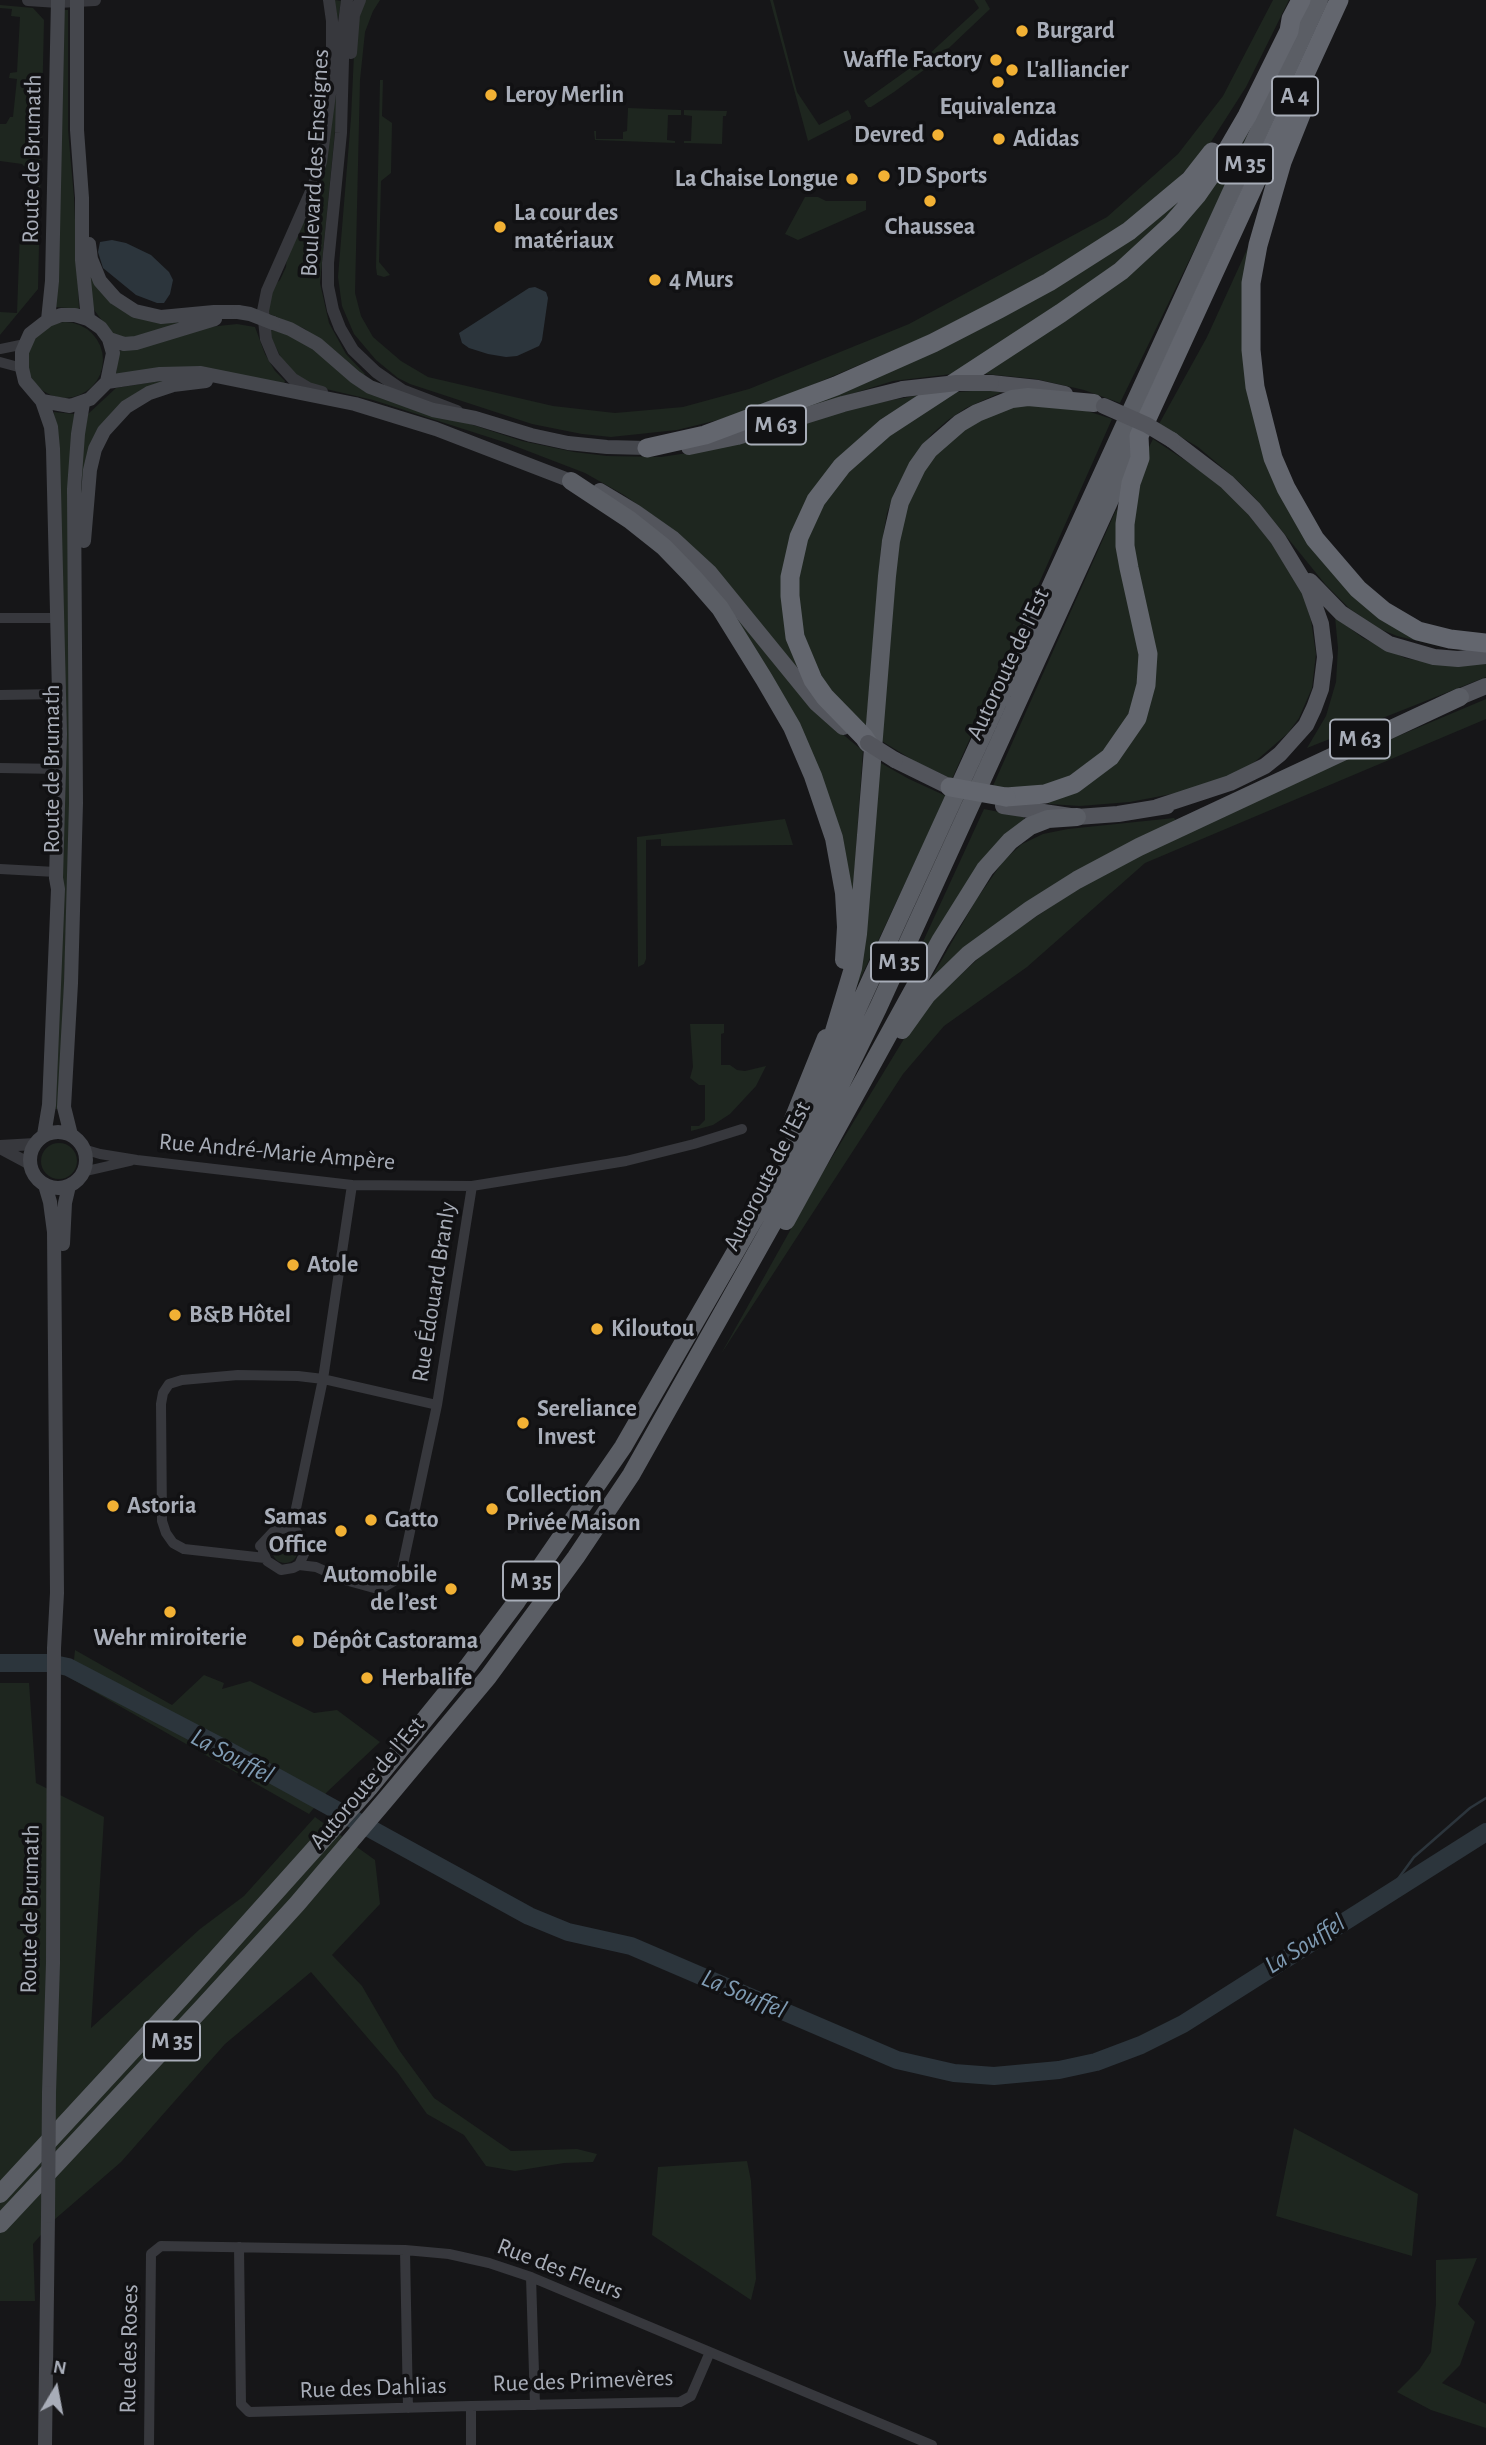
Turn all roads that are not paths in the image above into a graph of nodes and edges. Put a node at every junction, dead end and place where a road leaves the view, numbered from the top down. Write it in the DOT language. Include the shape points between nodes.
graph roads {
  1 [pos="29,0"];
  2 [pos="95,0"];
  3 [pos="329,0"];
  4 [pos="348,0"];
  5 [pos="360,0"];
  6 [pos="1301,0"];
  7 [pos="1320,0"];
  8 [pos="1339,0"];
  9 [pos="1350,0"];
  10 [pos="58,1"];
  11 [pos="77,1"];
  12 [pos="1291,19"];
  13 [pos="342,109"];
  14 [pos="1250,193"];
  15 [pos="82,198"];
  16 [pos="238,315"];
  17 [pos="88,319"];
  18 [pos="48,320"];
  19 [pos="109,339"];
  20 [pos="25,344"];
  21 [pos="0,349"];
  22 [pos="0,362"];
  23 [pos="22,368"];
  24 [pos="107,382"];
  25 [pos="298,393"];
  26 [pos="42,401"];
  27 [pos="83,403"];
  28 [pos="355,404"];
  29 [pos="1099,404"];
  30 [pos="475,418"];
  31 [pos="1139,436"];
  32 [pos="647,448"];
  33 [pos="571,481"];
  34 [pos="1291,557"];
  35 [pos="0,618"];
  36 [pos="57,618"];
  37 [pos="1486,643"];
  38 [pos="1486,656"];
  39 [pos="76,664"];
  40 [pos="1486,686"];
  41 [pos="59,694"];
  42 [pos="0,695"];
  43 [pos="1460,697"];
  44 [pos="845,724"];
  45 [pos="868,743"];
  46 [pos="0,768"];
  47 [pos="60,769"];
  48 [pos="950,787"];
  49 [pos="1004,801"];
  50 [pos="1157,807"];
  51 [pos="1077,817"];
  52 [pos="0,869"];
  53 [pos="56,875"];
  54 [pos="845,1114"];
  55 [pos="792,1122"];
  56 [pos="742,1129"];
  57 [pos="71,1135"];
  58 [pos="40,1140"];
  59 [pos="0,1147"];
  60 [pos="83,1149"];
  61 [pos="137,1160"];
  62 [pos="30,1164"];
  63 [pos="82,1172"];
  64 [pos="45,1185"];
  65 [pos="352,1185"];
  66 [pos="69,1186"];
  67 [pos="472,1186"];
  68 [pos="726,1269"];
  69 [pos="54,1374"];
  70 [pos="323,1379"];
  71 [pos="436,1405"];
  72 [pos="631,1475"];
  73 [pos="292,1530"];
  74 [pos="264,1544"];
  75 [pos="305,1552"];
  76 [pos="248,1555"];
  77 [pos="265,1558"];
  78 [pos="299,1565"];
  79 [pos="316,1567"];
  80 [pos="0,2194"];
  81 [pos="0,2224"];
  82 [pos="239,2248"];
  83 [pos="405,2250"];
  84 [pos="151,2254"];
  85 [pos="531,2277"];
  86 [pos="710,2352"];
  87 [pos="535,2404"];
  88 [pos="471,2406"];
  89 [pos="408,2408"];
  90 [pos="45,2445"];
  91 [pos="149,2445"];
  92 [pos="471,2445"];
  93 [pos="932,2445"];
  1 -- 10 [label="street"];
  2 -- 11 [label="street"];
  3 -- 28 [label="street, Boulevard des Enseignes" via="332,79 321,162 267,291 264,328 274,358 293,379"];
  4 -- 13 [label="street, Boulevard des Enseignes"];
  5 -- 13 [label="street"];
  6 -- 12 [label="highway"];
  7 -- 68 [label="highway, Autoroute de l’Est / M 35" via="862,1002"];
  8 -- 14 [label="highway, Autoroute de l’Est / A 4"];
  9 -- 37 [label="highway" via="1282,162 1258,245 1250,314 1255,387 1273,458 1286,488 1315,539 1351,582 1384,611 1418,631"];
  10 -- 11 [label="street"];
  10 -- 18 [label="main road, Route de Brumath"];
  11 -- 15 [label="main road, Route de Brumath" via="76,120"];
  12 -- 32 [label="highway" via="1229,128 1190,180 1099,252 999,309 847,381 705,435"];
  12 -- 44 [label="highway" via="1289,32 1222,159 1156,241 1061,313 885,428 842,466 816,500 794,555 792,615 795,637 813,680"];
  13 -- 30 [label="street, Boulevard des Enseignes" via="328,286 340,328 360,359 387,381"];
  14 -- 31 [label="highway, Autoroute de l’Est / M 35"];
  15 -- 16 [label="main road" via="94,270 124,305 161,317 214,312"];
  15 -- 17 [label="main road, Route de Brumath"];
  16 -- 19 [label="main road" via="130,344"];
  16 -- 30 [label="main road, M 63, bridge" via="250,314 317,344 370,387 433,410"];
  17 -- 18 [label="main road" via="61,315"];
  17 -- 19 [label="main road"];
  18 -- 20 [label="main road"];
  19 -- 24 [label="main road" via="113,353"];
  20 -- 21 [label="street"];
  20 -- 23 [label="main road"];
  22 -- 23 [label="street"];
  23 -- 26 [label="main road" via="25,381"];
  24 -- 25 [label="main road" via="201,373"];
  24 -- 27 [label="main road"];
  25 -- 28 [label="main road"];
  25 -- 39 [label="main road" via="212,381 187,383 149,393 117,415 95,449 90,470 82,647"];
  26 -- 27 [label="main road" via="70,406"];
  26 -- 36 [label="main road, Route de Brumath" via="53,449"];
  27 -- 39 [label="main road, Route de Brumath" via="75,468"];
  28 -- 33 [label="main road" via="436,429"];
  29 -- 32 [label="main road, M 63, bridge" via="1048,390 957,383 903,389 717,442"];
  29 -- 34 [label="main road, M 63, bridge" via="1172,440 1212,469 1266,523"];
  29 -- 55 [label="highway" via="1028,397 977,413 929,450 903,494 887,576 853,968 828,1050"];
  30 -- 32 [label="main road, M 63" via="568,443"];
  31 -- 49 [label="highway" via="1140,458 1127,504 1125,546 1148,654 1142,704 1120,745 1094,770 1059,790"];
  31 -- 72 [label="highway, Autoroute de l’Est / M 35" via="878,1008 774,1221"];
  33 -- 44 [label="main road" via="598,490 671,538 709,573 816,703"];
  33 -- 55 [label="highway" via="664,547 720,608 792,727 825,806 841,865 844,960 832,1018"];
  34 -- 38 [label="main road, M 63" via="1341,613 1389,644 1434,657"];
  34 -- 50 [label="main road" via="1309,590 1324,641 1321,689 1306,725 1265,766"];
  35 -- 36 [label="street"];
  36 -- 41 [label="main road, Route de Brumath"];
  39 -- 57 [label="main road, Route de Brumath" via="64,1107"];
  40 -- 43 [label="main road, M 63"];
  41 -- 42 [label="street"];
  41 -- 47 [label="main road, Route de Brumath"];
  43 -- 50 [label="main road, M 63" via="1233,790"];
  43 -- 54 [label="highway" via="1139,847 1031,909 969,954 928,995"];
  44 -- 45 [label="highway"];
  45 -- 48 [label="main road, bridge"];
  46 -- 47 [label="street"];
  47 -- 53 [label="main road, Route de Brumath"];
  48 -- 49 [label="highway, bridge"];
  49 -- 51 [label="main road, M 63"];
  50 -- 51 [label="main road, M 63"];
  51 -- 54 [label="highway" via="1030,826 985,869 940,940"];
  52 -- 53 [label="street"];
  53 -- 58 [label="main road, Route de Brumath" via="42,1061 49,1070 49,1105"];
  54 -- 72 [label="highway" via="776,1241"];
  55 -- 68 [label="highway"];
  56 -- 67 [label="street, Rue André-Marie Ampère" via="626,1161"];
  57 -- 58 [label="main road" via="54,1132"];
  57 -- 60 [label="main road"];
  58 -- 59 [label="street"];
  58 -- 62 [label="main road"];
  59 -- 62 [label="street"];
  60 -- 61 [label="street, Rue André-Marie Ampère"];
  60 -- 63 [label="main road"];
  61 -- 63 [label="street, Rue André-Marie Ampère"];
  61 -- 65 [label="street, Rue André-Marie Ampère"];
  62 -- 64 [label="main road"];
  63 -- 66 [label="main road"];
  64 -- 66 [label="main road"];
  64 -- 69 [label="main road, Route de Brumath" via="54,1232"];
  65 -- 67 [label="street, Rue André-Marie Ampère"];
  65 -- 70 [label="street"];
  66 -- 69 [label="main road, Route de Brumath"];
  67 -- 71 [label="street, Rue Édouard Branly"];
  68 -- 80 [label="highway, Autoroute de l’Est / M 35" via="623,1447 469,1665 369,1787"];
  69 -- 90 [label="main road, Route de Brumath, bridge" via="56,1612"];
  70 -- 71 [label="street"];
  70 -- 73 [label="street"];
  70 -- 76 [label="street" via="238,1375 169,1384 163,1393 162,1521 166,1533 184,1549"];
  71 -- 79 [label="street, Rue Édouard Branly" via="402,1569 394,1581 374,1588"];
  72 -- 81 [label="highway, Autoroute de l’Est / M 35" via="488,1677 387,1798 202,2008"];
  73 -- 74 [label="street" via="275,1530"];
  73 -- 75 [label="street" via="304,1541"];
  74 -- 76 [label="street"];
  74 -- 77 [label="street"];
  75 -- 78 [label="street"];
  75 -- 79 [label="street"];
  76 -- 77 [label="street"];
  77 -- 78 [label="street" via="281,1570"];
  78 -- 79 [label="street"];
  82 -- 83 [label="street, Rue des Fleurs"];
  82 -- 84 [label="street, Rue des Fleurs" via="161,2246"];
  82 -- 89 [label="street, Rue des Dahlias" via="241,2404 249,2413"];
  83 -- 85 [label="street, Rue des Fleurs" via="462,2257"];
  83 -- 89 [label="street"];
  84 -- 91 [label="street, Rue des Roses"];
  85 -- 86 [label="street, Rue des Fleurs"];
  85 -- 87 [label="street"];
  86 -- 87 [label="street, Rue des Primevères" via="691,2396 680,2402"];
  86 -- 93 [label="street, Rue des Fleurs"];
  87 -- 88 [label="street, Rue des Primevères"];
  88 -- 89 [label="street, Rue des Dahlias"];
  88 -- 92 [label="street, Rue des Dahlias"];
}
